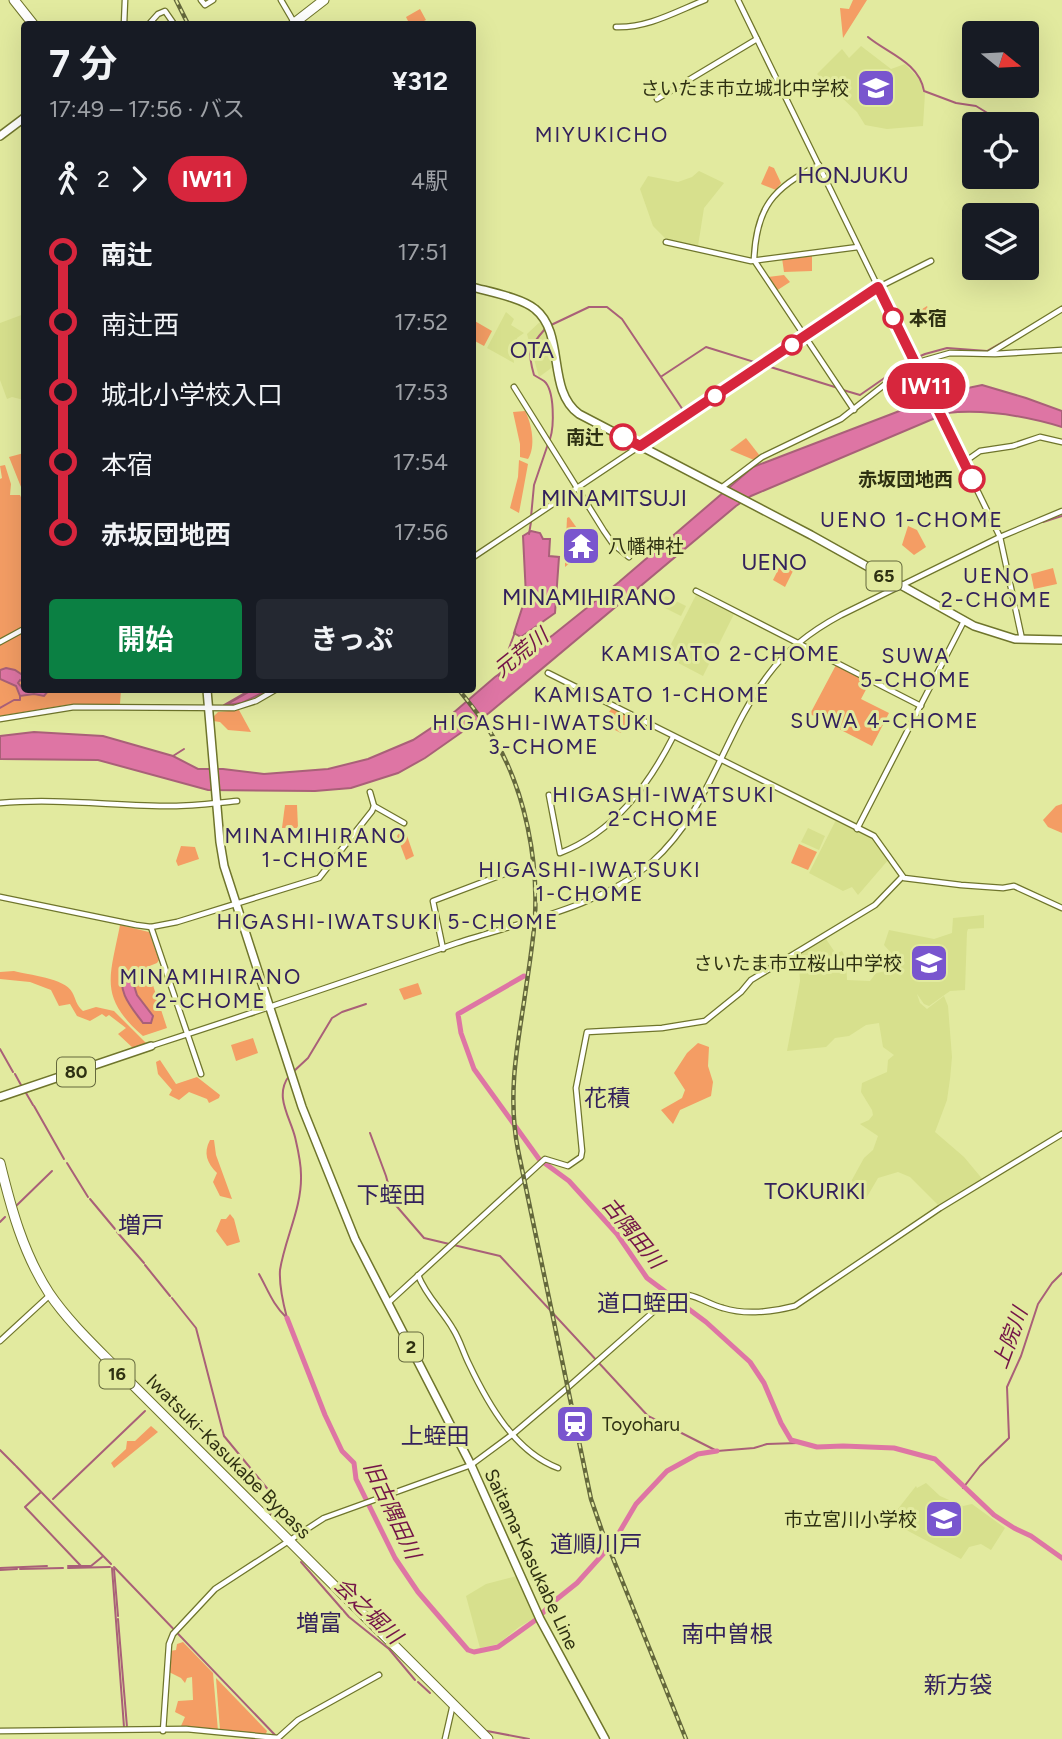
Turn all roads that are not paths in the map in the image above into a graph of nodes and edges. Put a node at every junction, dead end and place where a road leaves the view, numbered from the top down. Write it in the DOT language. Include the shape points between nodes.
graph roads {
  1 [pos="14,0"];
  2 [pos="125,0"];
  3 [pos="201,0"];
  4 [pos="213,0"];
  5 [pos="281,0"];
  6 [pos="324,0"];
  7 [pos="705,0"];
  8 [pos="738,0"];
  9 [pos="31,21"];
  10 [pos="124,21"];
  11 [pos="152,21"];
  12 [pos="172,21"];
  13 [pos="292,21"];
  14 [pos="298,21"];
  15 [pos="615,27"];
  16 [pos="757,39"];
  17 [pos="657,99"];
  18 [pos="21,120"];
  19 [pos="0,136"];
  20 [pos="819,165"];
  21 [pos="666,242"];
  22 [pos="858,247"];
  23 [pos="754,260"];
  24 [pos="931,261"];
  25 [pos="476,287"];
  26 [pos="878,287"];
  27 [pos="1062,309"];
  28 [pos="805,336"];
  29 [pos="1062,350"];
  30 [pos="989,354"];
  31 [pos="915,364"];
  32 [pos="514,387"];
  33 [pos="854,410"];
  34 [pos="1062,442"];
  35 [pos="640,446"];
  36 [pos="964,463"];
  37 [pos="577,488"];
  38 [pos="721,489"];
  39 [pos="1062,511"];
  40 [pos="1000,537"];
  41 [pos="476,555"];
  42 [pos="629,556"];
  43 [pos="902,586"];
  44 [pos="696,591"];
  45 [pos="964,621"];
  46 [pos="21,631"];
  47 [pos="1022,640"];
  48 [pos="1062,640"];
  49 [pos="0,642"];
  50 [pos="798,643"];
  51 [pos="548,673"];
  52 [pos="207,693"];
  53 [pos="269,693"];
  54 [pos="921,706"];
  55 [pos="209,709"];
  56 [pos="0,719"];
  57 [pos="673,737"];
  58 [pos="721,761"];
  59 [pos="370,793"];
  60 [pos="549,795"];
  61 [pos="216,800"];
  62 [pos="237,801"];
  63 [pos="0,803"];
  64 [pos="374,806"];
  65 [pos="404,823"];
  66 [pos="857,829"];
  67 [pos="512,871"];
  68 [pos="902,877"];
  69 [pos="0,897"];
  70 [pos="236,902"];
  71 [pos="1062,908"];
  72 [pos="151,927"];
  73 [pos="443,949"];
  74 [pos="270,1007"];
  75 [pos="187,1034"];
  76 [pos="151,1046"];
  77 [pos="201,1074"];
  78 [pos="0,1097"];
  79 [pos="1062,1134"];
  80 [pos="0,1163"];
  81 [pos="0,1175"];
  82 [pos="418,1275"];
  83 [pos="49,1295"];
  84 [pos="388,1303"];
  85 [pos="0,1340"];
  86 [pos="513,1434"];
  87 [pos="471,1465"];
  88 [pos="558,1468"];
  89 [pos="288,1542"];
  90 [pos="379,1675"];
  91 [pos="452,1707"];
  92 [pos="79,1730"];
  93 [pos="181,1730"];
  94 [pos="0,1731"];
  95 [pos="163,1731"];
  96 [pos="80,1739"];
  97 [pos="180,1739"];
  98 [pos="445,1739"];
  99 [pos="482,1739"];
  100 [pos="488,1739"];
  101 [pos="605,1739"];
  1 -- 9 [label="highway"];
  2 -- 10 [label="street"];
  3 -- 4 [label="street" via="205,5"];
  5 -- 13 [label="street"];
  6 -- 14 [label="highway"];
  7 -- 15 [label="street" via="648,24"];
  8 -- 16 [label="street"];
  11 -- 12 [label="street" via="165,11"];
  16 -- 17 [label="street"];
  16 -- 20 [label="street"];
  18 -- 19 [label="main road"];
  20 -- 22 [label="street"];
  20 -- 23 [label="street" via="783,185 768,202 755,240"];
  21 -- 23 [label="street"];
  22 -- 23 [label="street"];
  22 -- 26 [label="street"];
  23 -- 28 [label="street"];
  24 -- 26 [label="street"];
  25 -- 35 [label="main road, 65" via="540,313 573,409"];
  26 -- 28 [label="street"];
  26 -- 31 [label="street"];
  27 -- 30 [label="street"];
  28 -- 33 [label="street"];
  28 -- 35 [label="street"];
  29 -- 30 [label="street"];
  30 -- 31 [label="street" via="950,353"];
  31 -- 33 [label="street"];
  31 -- 36 [label="street"];
  32 -- 37 [label="street"];
  33 -- 38 [label="street" via="762,457"];
  34 -- 36 [label="street" via="1040,437 980,450"];
  35 -- 37 [label="street"];
  35 -- 38 [label="main road, 65"];
  36 -- 40 [label="street"];
  37 -- 41 [label="street"];
  37 -- 42 [label="street" via="613,544"];
  38 -- 43 [label="main road, 65"];
  39 -- 40 [label="street"];
  40 -- 43 [label="street"];
  40 -- 47 [label="street"];
  43 -- 45 [label="main road, 65"];
  43 -- 50 [label="street" via="824,624"];
  44 -- 50 [label="street"];
  45 -- 47 [label="main road, 65"];
  45 -- 54 [label="street"];
  46 -- 49 [label="street"];
  47 -- 48 [label="main road, 65"];
  50 -- 54 [label="street"];
  50 -- 58 [label="street" via="757,690"];
  51 -- 57 [label="street"];
  52 -- 55 [label="main road, 2"];
  53 -- 55 [label="street" via="241,707"];
  54 -- 66 [label="street"];
  55 -- 56 [label="street" via="74,706"];
  55 -- 61 [label="main road, 2"];
  57 -- 58 [label="street"];
  57 -- 60 [label="street" via="624,810 560,853"];
  58 -- 66 [label="street"];
  58 -- 73 [label="street" via="690,821 654,861 624,883"];
  59 -- 64 [label="street"];
  61 -- 62 [label="street"];
  61 -- 63 [label="street" via="170,806"];
  61 -- 70 [label="main road, Saitama-Kasukabe Line / 2" via="222,854"];
  64 -- 65 [label="street"];
  64 -- 70 [label="street" via="319,878"];
  66 -- 68 [label="street" via="876,838"];
  67 -- 73 [label="street" via="433,901"];
  68 -- 71 [label="street" via="961,886 1014,886"];
  68 -- 82 [label="street" via="875,905 751,980 705,1021 587,1032 577,1077 581,1157 568,1166 545,1159"];
  69 -- 72 [label="street"];
  70 -- 72 [label="street"];
  70 -- 74 [label="main road, Saitama-Kasukabe Line / 2"];
  72 -- 75 [label="street"];
  73 -- 74 [label="street"];
  74 -- 75 [label="street"];
  74 -- 84 [label="main road, Saitama-Kasukabe Line / 2" via="309,1126 352,1231"];
  75 -- 76 [label="street"];
  75 -- 77 [label="street"];
  76 -- 78 [label="main road, 80"];
  79 -- 86 [label="street" via="940,1208 796,1306 772,1311 726,1309 692,1295 670,1297"];
  80 -- 83 [label="highway, Iwatsuki-Kasukabe Bypass / 16" via="23,1242"];
  81 -- 83 [label="highway, Iwatsuki-Kasukabe Bypass / 16" via="17,1235"];
  82 -- 84 [label="street"];
  82 -- 86 [label="street"];
  83 -- 85 [label="street"];
  83 -- 89 [label="highway, Iwatsuki-Kasukabe Bypass / 16"];
  84 -- 87 [label="main road, Saitama-Kasukabe Line / 2"];
  86 -- 87 [label="street"];
  86 -- 88 [label="street" via="542,1462"];
  87 -- 89 [label="street" via="317,1522"];
  87 -- 101 [label="main road, Saitama-Kasukabe Line / 2" via="540,1617"];
  89 -- 91 [label="highway, Iwatsuki-Kasukabe Bypass / 16"];
  89 -- 95 [label="street" via="215,1589 173,1634 167,1649"];
  90 -- 93 [label="street" via="299,1720 278,1738"];
  91 -- 98 [label="street"];
  91 -- 99 [label="highway, Iwatsuki-Kasukabe Bypass / 16"];
  91 -- 100 [label="highway, Iwatsuki-Kasukabe Bypass / 16"];
  92 -- 94 [label="street"];
  92 -- 95 [label="street"];
  92 -- 96 [label="street"];
  93 -- 95 [label="street"];
  93 -- 97 [label="street"];
}
